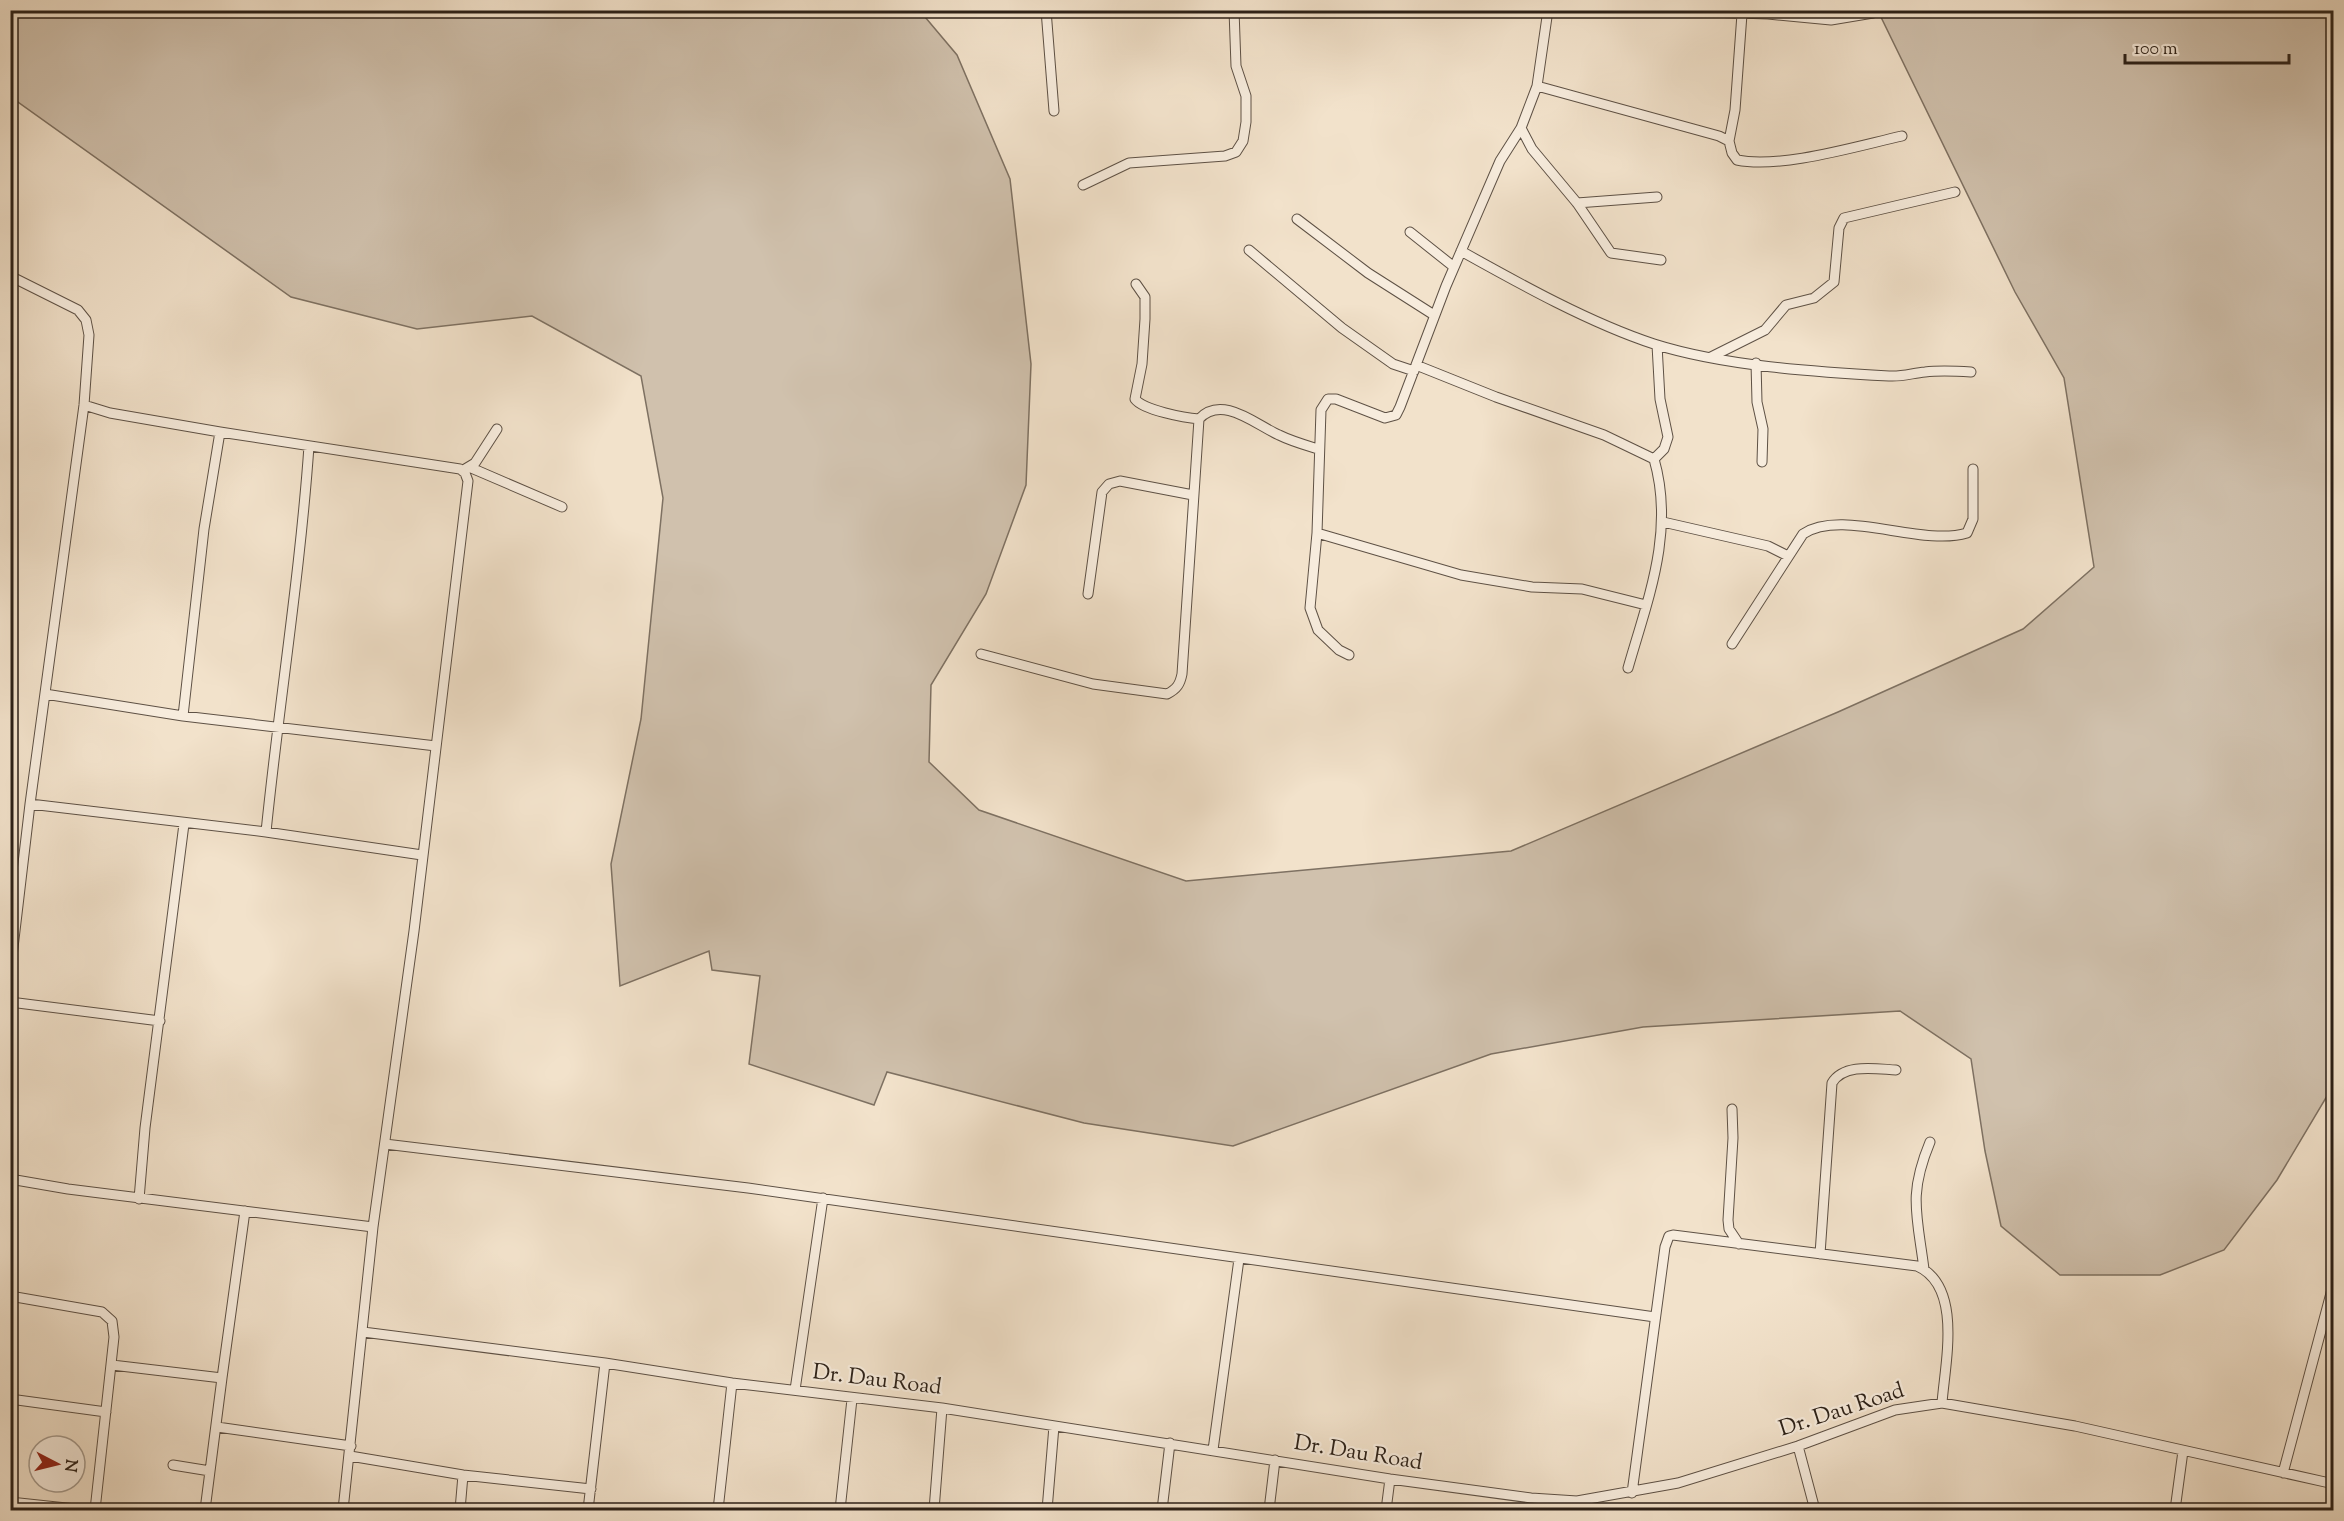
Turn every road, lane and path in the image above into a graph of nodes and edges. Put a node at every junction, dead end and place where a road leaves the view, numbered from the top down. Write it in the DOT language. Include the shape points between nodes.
graph roads {
  1 [pos="1046,10"];
  2 [pos="1234,10"];
  3 [pos="1548,10"];
  4 [pos="1651,10"];
  5 [pos="1873,13"];
  6 [pos="1742,14"];
  7 [pos="1537,86"];
  8 [pos="1054,111"];
  9 [pos="1521,128"];
  10 [pos="1902,136"];
  11 [pos="1729,141"];
  12 [pos="1083,185"];
  13 [pos="1955,192"];
  14 [pos="1657,197"];
  15 [pos="1576,203"];
  16 [pos="1297,219"];
  17 [pos="1410,232"];
  18 [pos="1249,250"];
  19 [pos="1461,251"];
  20 [pos="1661,260"];
  21 [pos="1454,267"];
  22 [pos="10,276"];
  23 [pos="1136,284"];
  24 [pos="1434,315"];
  25 [pos="1657,345"];
  26 [pos="1711,357"];
  27 [pos="1756,363"];
  28 [pos="1415,368"];
  29 [pos="1971,372"];
  30 [pos="84,405"];
  31 [pos="1199,419"];
  32 [pos="497,429"];
  33 [pos="220,432"];
  34 [pos="309,446"];
  35 [pos="1318,449"];
  36 [pos="1654,459"];
  37 [pos="1762,462"];
  38 [pos="466,469"];
  39 [pos="1973,469"];
  40 [pos="1193,495"];
  41 [pos="562,507"];
  42 [pos="1664,522"];
  43 [pos="1317,533"];
  44 [pos="1788,556"];
  45 [pos="1088,594"];
  46 [pos="1646,605"];
  47 [pos="1732,644"];
  48 [pos="981,654"];
  49 [pos="1349,655"];
  50 [pos="1628,668"];
  51 [pos="45,694"];
  52 [pos="183,716"];
  53 [pos="277,728"];
  54 [pos="436,746"];
  55 [pos="30,804"];
  56 [pos="184,824"];
  57 [pos="266,832"];
  58 [pos="422,855"];
  59 [pos="10,891"];
  60 [pos="21,891"];
  61 [pos="10,973"];
  62 [pos="10,1002"];
  63 [pos="160,1021"];
  64 [pos="1896,1070"];
  65 [pos="1731,1109"];
  66 [pos="1930,1142"];
  67 [pos="385,1144"];
  68 [pos="10,1179"];
  69 [pos="823,1198"];
  70 [pos="139,1199"];
  71 [pos="245,1210"];
  72 [pos="373,1227"];
  73 [pos="1739,1244"];
  74 [pos="1820,1254"];
  75 [pos="1239,1259"];
  76 [pos="1924,1269"];
  77 [pos="2334,1282"];
  78 [pos="10,1296"];
  79 [pos="1655,1317"];
  80 [pos="363,1332"];
  81 [pos="605,1363"];
  82 [pos="112,1365"];
  83 [pos="222,1378"];
  84 [pos="732,1383"];
  85 [pos="795,1390"];
  86 [pos="10,1399"];
  87 [pos="852,1399"];
  88 [pos="1941,1403"];
  89 [pos="942,1408"];
  90 [pos="106,1412"];
  91 [pos="1054,1426"];
  92 [pos="217,1427"];
  93 [pos="1170,1443"];
  94 [pos="1798,1446"];
  95 [pos="1213,1450"];
  96 [pos="350,1451"];
  97 [pos="2183,1451"];
  98 [pos="1275,1460"];
  99 [pos="173,1465"];
  100 [pos="210,1471"];
  101 [pos="2283,1473"];
  102 [pos="463,1475"];
  103 [pos="1390,1479"];
  104 [pos="2334,1484"];
  105 [pos="591,1489"];
  106 [pos="1632,1493"];
  107 [pos="10,1502"];
  108 [pos="1576,1506"];
  109 [pos="85,1510"];
  110 [pos="95,1510"];
  111 [pos="205,1510"];
  112 [pos="343,1510"];
  113 [pos="460,1510"];
  114 [pos="588,1510"];
  115 [pos="717,1510"];
  116 [pos="840,1510"];
  117 [pos="934,1510"];
  118 [pos="1047,1510"];
  119 [pos="1162,1510"];
  120 [pos="1269,1510"];
  121 [pos="1386,1510"];
  122 [pos="1815,1510"];
  123 [pos="2175,1510"];
  1 -- 8 [label="street"];
  2 -- 12 [label="street" via="1236,66 1246,96 1243,141 1236,152 1129,163"];
  3 -- 7 [label="street"];
  4 -- 6 [label="street"];
  5 -- 6 [label="street" via="1832,20"];
  6 -- 11 [label="street"];
  7 -- 9 [label="street"];
  7 -- 11 [label="street"];
  9 -- 15 [label="street" via="1532,149"];
  9 -- 19 [label="street" via="1500,161"];
  10 -- 11 [label="street" via="1762,163 1737,160"];
  13 -- 26 [label="street" via="1844,218 1839,228 1834,282 1814,298 1786,304 1765,330"];
  14 -- 15 [label="street"];
  15 -- 20 [label="street" via="1611,253"];
  16 -- 24 [label="street" via="1368,273"];
  17 -- 21 [label="street"];
  18 -- 28 [label="street" via="1342,328 1393,364"];
  19 -- 21 [label="street"];
  19 -- 25 [label="street" via="1618,331"];
  21 -- 24 [label="street"];
  22 -- 30 [label="street" via="78,310 86,320 89,335"];
  23 -- 31 [label="street" via="1145,297 1145,319 1135,399 1144,406"];
  24 -- 28 [label="street"];
  25 -- 26 [label="street"];
  25 -- 36 [label="street" via="1660,399 1668,437 1664,449"];
  26 -- 27 [label="street"];
  27 -- 29 [label="street" via="1891,376 1944,370"];
  27 -- 37 [label="street"];
  28 -- 35 [label="street" via="1392,417 1385,418 1336,399 1324,402"];
  28 -- 36 [label="street" via="1604,435"];
  30 -- 33 [label="street"];
  30 -- 51 [label="street"];
  31 -- 35 [label="street" via="1209,411 1236,412 1278,435"];
  31 -- 40 [label="street"];
  32 -- 38 [label="street" via="479,458"];
  33 -- 34 [label="street"];
  33 -- 52 [label="street" via="204,529"];
  34 -- 38 [label="street"];
  34 -- 53 [label="street" via="302,541"];
  35 -- 43 [label="street"];
  36 -- 42 [label="street"];
  38 -- 41 [label="street"];
  38 -- 54 [label="street" via="468,481"];
  39 -- 44 [label="street" via="1973,519 1967,533 1946,536 1822,525 1803,534"];
  40 -- 45 [label="street" via="1120,481 1109,484 1102,492"];
  40 -- 48 [label="street" via="1182,674 1173,691 1167,694 1093,684"];
  42 -- 44 [label="street" via="1768,546"];
  42 -- 46 [label="street"];
  43 -- 46 [label="street" via="1439,570 1532,587 1582,589"];
  43 -- 49 [label="street" via="1310,608 1329,641"];
  44 -- 47 [label="street"];
  46 -- 50 [label="street"];
  51 -- 52 [label="street"];
  51 -- 55 [label="street"];
  52 -- 53 [label="street"];
  53 -- 54 [label="street"];
  53 -- 57 [label="street"];
  54 -- 58 [label="street"];
  55 -- 56 [label="street"];
  55 -- 60 [label="street"];
  56 -- 57 [label="street"];
  56 -- 63 [label="street"];
  57 -- 58 [label="street"];
  58 -- 67 [label="street"];
  59 -- 60 [label="street"];
  60 -- 61 [label="street"];
  62 -- 63 [label="street"];
  63 -- 70 [label="street"];
  64 -- 74 [label="street" via="1850,1070 1839,1074 1832,1083"];
  65 -- 73 [label="street" via="1728,1220"];
  66 -- 76 [label="street" via="1915,1184"];
  67 -- 69 [label="street"];
  67 -- 72 [label="street"];
  68 -- 70 [label="street"];
  69 -- 75 [label="street"];
  69 -- 85 [label="street"];
  70 -- 71 [label="street"];
  71 -- 72 [label="street"];
  71 -- 83 [label="street"];
  72 -- 80 [label="street"];
  73 -- 74 [label="street"];
  73 -- 79 [label="street" via="1669,1236"];
  74 -- 76 [label="street"];
  75 -- 79 [label="street"];
  75 -- 95 [label="street"];
  76 -- 88 [label="street" via="1938,1281 1947,1316"];
  77 -- 101 [label="street"];
  78 -- 82 [label="street" via="108,1315 114,1337"];
  79 -- 106 [label="street"];
  80 -- 81 [label="street, Dr. Dau Road"];
  80 -- 96 [label="street"];
  81 -- 84 [label="street, Dr. Dau Road"];
  81 -- 105 [label="street"];
  82 -- 83 [label="street"];
  82 -- 90 [label="street"];
  83 -- 92 [label="street"];
  84 -- 85 [label="street, Dr. Dau Road"];
  84 -- 115 [label="street"];
  85 -- 87 [label="street, Dr. Dau Road"];
  86 -- 90 [label="street"];
  87 -- 89 [label="street, Dr. Dau Road"];
  87 -- 116 [label="street"];
  88 -- 94 [label="street, Dr. Dau Road" via="1895,1410"];
  88 -- 97 [label="street, Dr. Dau Road" via="2075,1426"];
  89 -- 91 [label="street, Dr. Dau Road"];
  89 -- 117 [label="street"];
  90 -- 110 [label="street"];
  91 -- 93 [label="street, Dr. Dau Road"];
  91 -- 118 [label="street"];
  92 -- 96 [label="street"];
  92 -- 100 [label="street"];
  93 -- 95 [label="street, Dr. Dau Road"];
  93 -- 119 [label="street"];
  94 -- 106 [label="street, Dr. Dau Road" via="1713,1474"];
  94 -- 122 [label="street"];
  95 -- 98 [label="street, Dr. Dau Road"];
  96 -- 102 [label="street"];
  96 -- 112 [label="street"];
  97 -- 101 [label="street, Dr. Dau Road"];
  97 -- 123 [label="street"];
  98 -- 103 [label="street, Dr. Dau Road"];
  98 -- 120 [label="street"];
  99 -- 100 [label="street"];
  100 -- 111 [label="street"];
  101 -- 104 [label="street, Dr. Dau Road"];
  102 -- 105 [label="street"];
  102 -- 113 [label="street"];
  103 -- 108 [label="street, Dr. Dau Road"];
  103 -- 121 [label="street"];
  105 -- 114 [label="street"];
  106 -- 108 [label="street, Dr. Dau Road"];
  107 -- 109 [label="street"];
}
